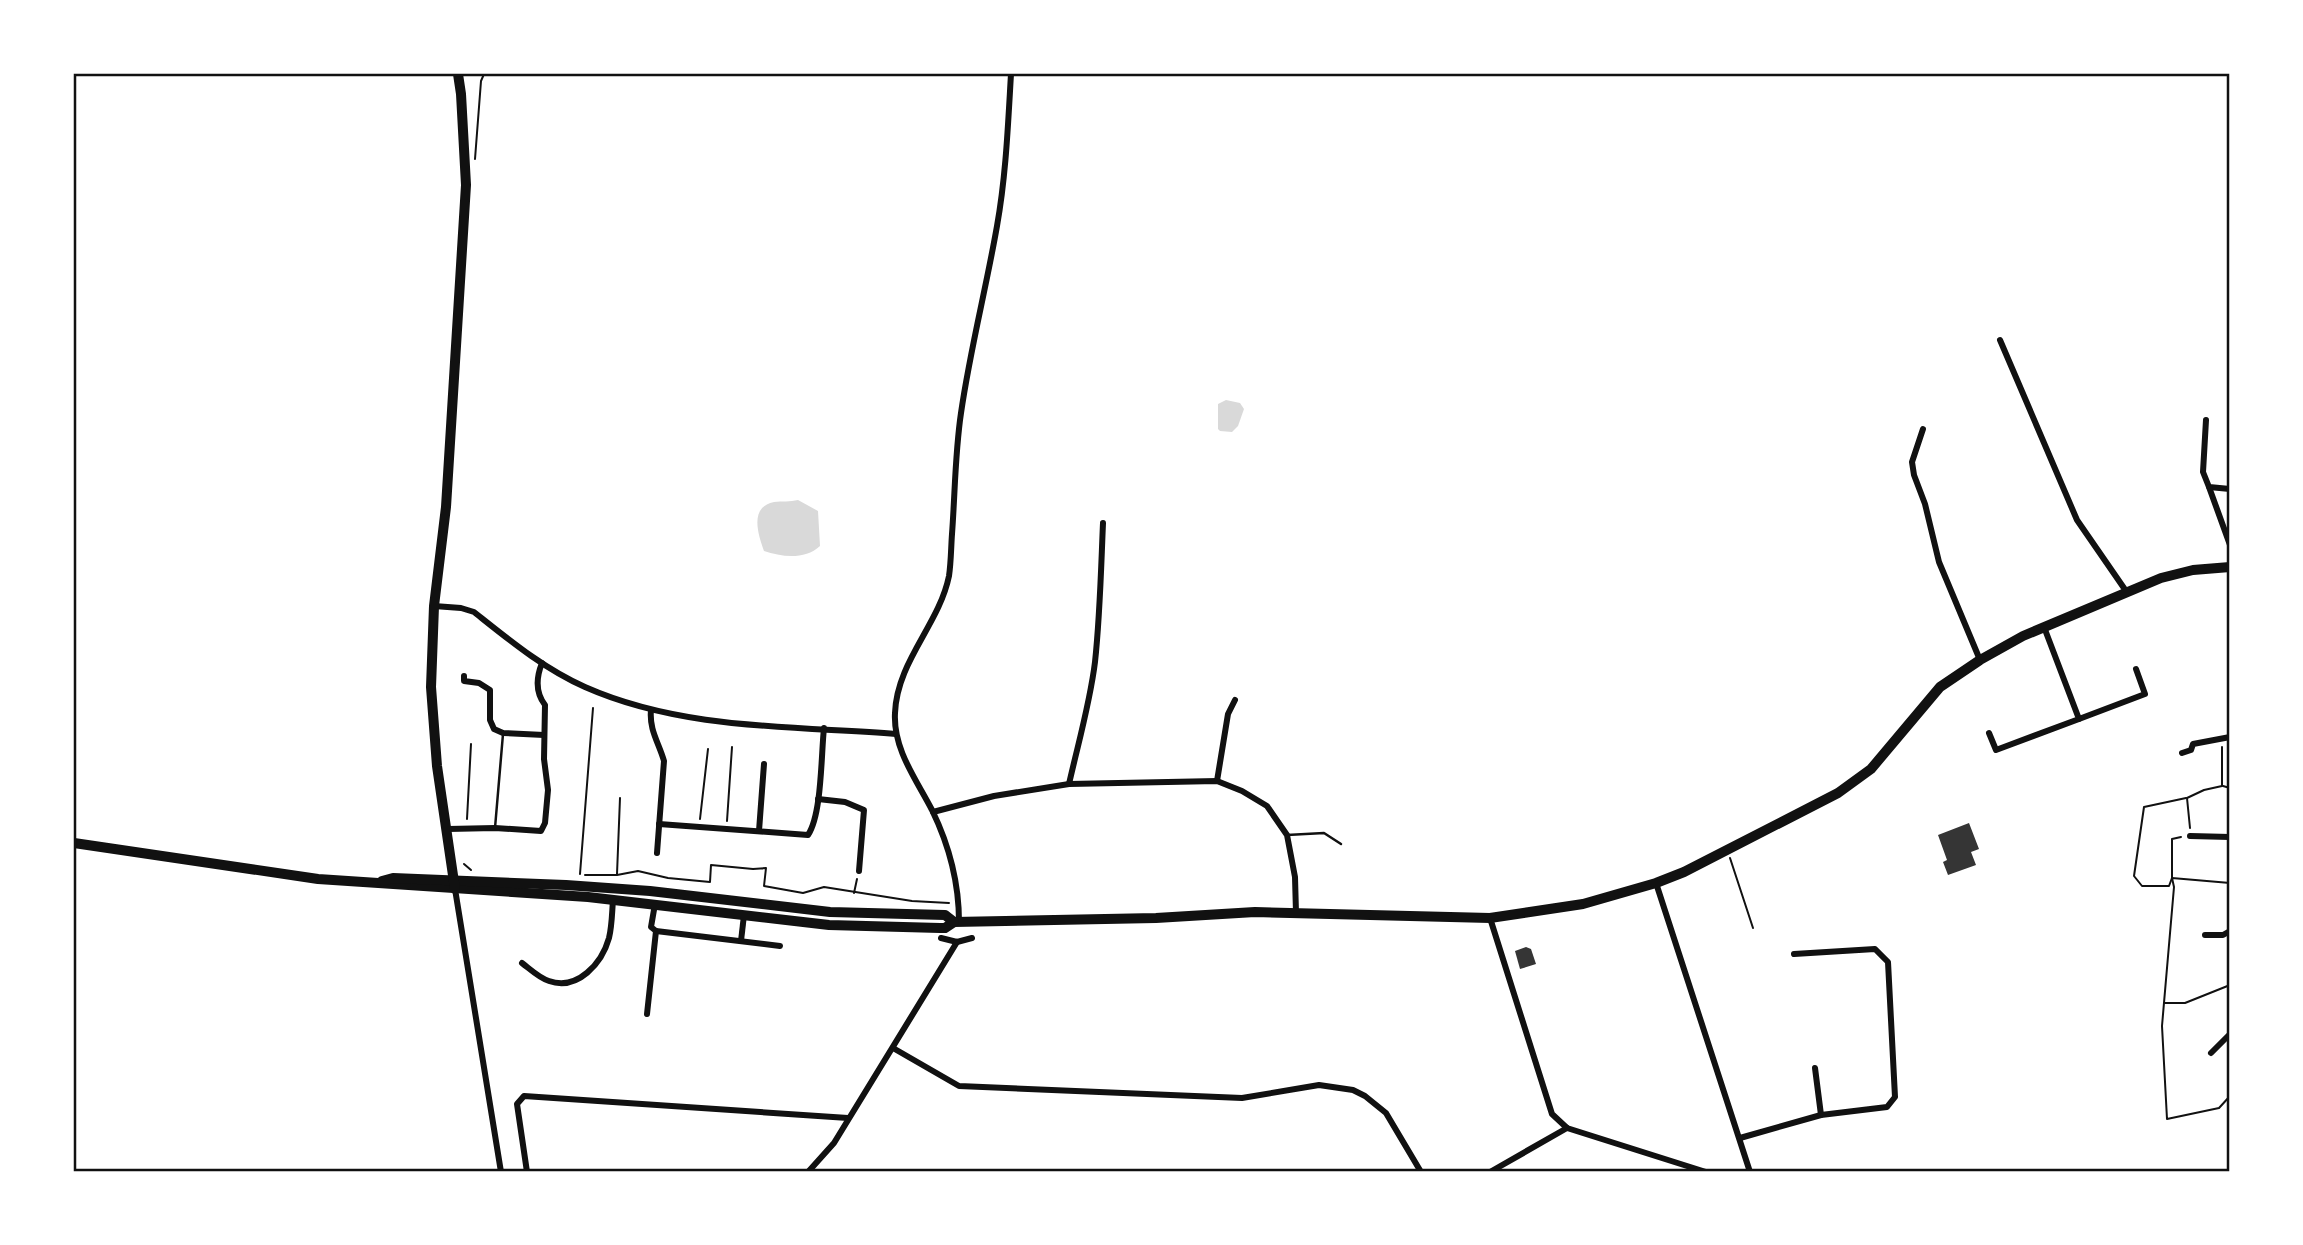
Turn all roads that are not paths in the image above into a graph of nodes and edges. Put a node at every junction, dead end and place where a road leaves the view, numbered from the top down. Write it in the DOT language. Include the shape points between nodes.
graph roads {
  1 [pos="458,74"];
  2 [pos="1011,74"];
  3 [pos="2000,341"];
  4 [pos="2206,420"];
  5 [pos="1923,429"];
  6 [pos="2209,487"];
  7 [pos="2230,489"];
  8 [pos="1103,523"];
  9 [pos="2230,545"];
  10 [pos="2230,567"];
  11 [pos="2126,591"];
  12 [pos="434,606"];
  13 [pos="2044,627"];
  14 [pos="1980,660"];
  15 [pos="542,663"];
  16 [pos="2136,668"];
  17 [pos="464,676"];
  18 [pos="1235,700"];
  19 [pos="651,710"];
  20 [pos="2079,719"];
  21 [pos="824,728"];
  22 [pos="503,733"];
  23 [pos="1989,733"];
  24 [pos="896,734"];
  25 [pos="544,736"];
  26 [pos="2226,737"];
  27 [pos="1996,750"];
  28 [pos="2182,753"];
  29 [pos="1999,758"];
  30 [pos="764,764"];
  31 [pos="1217,781"];
  32 [pos="1069,784"];
  33 [pos="818,799"];
  34 [pos="933,813"];
  35 [pos="659,824"];
  36 [pos="495,828"];
  37 [pos="448,829"];
  38 [pos="759,831"];
  39 [pos="1287,835"];
  40 [pos="2190,836"];
  41 [pos="2230,837"];
  42 [pos="74,843"];
  43 [pos="1341,844"];
  44 [pos="657,853"];
  45 [pos="859,871"];
  46 [pos="1656,883"];
  47 [pos="455,884"];
  48 [pos="613,900"];
  49 [pos="656,904"];
  50 [pos="1296,913"];
  51 [pos="744,915"];
  52 [pos="1490,918"];
  53 [pos="956,922"];
  54 [pos="656,931"];
  55 [pos="2230,931"];
  56 [pos="2205,935"];
  57 [pos="941,938"];
  58 [pos="972,938"];
  59 [pos="741,941"];
  60 [pos="957,942"];
  61 [pos="780,946"];
  62 [pos="1794,954"];
  63 [pos="522,963"];
  64 [pos="647,1014"];
  65 [pos="2230,1034"];
  66 [pos="893,1048"];
  67 [pos="2211,1053"];
  68 [pos="1815,1068"];
  69 [pos="1821,1115"];
  70 [pos="848,1118"];
  71 [pos="1567,1128"];
  72 [pos="1740,1138"];
  73 [pos="501,1171"];
  74 [pos="527,1171"];
  75 [pos="807,1171"];
  76 [pos="1421,1171"];
  77 [pos="1490,1171"];
  78 [pos="1706,1171"];
  79 [pos="1750,1171"];
  1 -- 12 [label="main road" via="466,185 446,507"];
  2 -- 24 [label="street" via="997,226 961,415 949,573 938,610 902,678"];
  3 -- 11 [label="street" via="2077,520"];
  4 -- 6 [label="street" via="2203,472"];
  5 -- 14 [label="street" via="1912,462 1914,475 1926,504 1939,562"];
  6 -- 7 [label="street"];
  6 -- 9 [label="street"];
  8 -- 32 [label="street" via="1095,663"];
  10 -- 11 [label="main road" via="2193,570"];
  11 -- 13 [label="main road"];
  12 -- 15 [label="street" via="474,612"];
  12 -- 37 [label="main road" via="431,687"];
  13 -- 14 [label="main road"];
  13 -- 20 [label="street"];
  14 -- 46 [label="main road" via="1933,694 1871,769 1838,793"];
  15 -- 19 [label="street" via="584,687"];
  15 -- 25 [label="street" via="537,689 545,705"];
  16 -- 20 [label="street" via="2145,694"];
  17 -- 22 [label="street" via="464,681 490,690 492,725"];
  18 -- 31 [label="street" via="1228,714"];
  19 -- 21 [label="street" via="761,725"];
  19 -- 35 [label="street" via="649,722 664,761"];
  20 -- 27 [label="street"];
  21 -- 24 [label="street"];
  21 -- 33 [label="street"];
  22 -- 25 [label="street"];
  22 -- 36 [label="lane"];
  23 -- 27 [label="street"];
  24 -- 34 [label="street"];
  25 -- 36 [label="street" via="548,790 541,831"];
  26 -- 28 [label="street" via="2193,744"];
  27 -- 29 [label="street"];
  30 -- 38 [label="street"];
  31 -- 32 [label="street"];
  31 -- 39 [label="street" via="1267,806"];
  32 -- 34 [label="street" via="994,796"];
  33 -- 38 [label="street" via="808,835"];
  33 -- 45 [label="street" via="864,810"];
  34 -- 53 [label="street" via="951,860 959,904"];
  35 -- 38 [label="street"];
  35 -- 44 [label="street"];
  36 -- 37 [label="street"];
  37 -- 47 [label="main road"];
  39 -- 43 [label="lane" via="1324,833"];
  39 -- 50 [label="street"];
  40 -- 41 [label="street"];
  42 -- 47 [label="main road" via="281,874 374,883 393,878"];
  46 -- 52 [label="main road" via="1583,904"];
  46 -- 72 [label="street"];
  47 -- 48 [label="main road"];
  47 -- 53 [label="main road" via="610,887 830,912 945,915"];
  47 -- 73 [label="street"];
  48 -- 49 [label="main road"];
  48 -- 63 [label="street" via="606,947 587,973 560,984"];
  49 -- 51 [label="main road"];
  49 -- 54 [label="street" via="651,927"];
  50 -- 52 [label="main road"];
  50 -- 53 [label="main road"];
  51 -- 53 [label="main road" via="842,926 940,928"];
  51 -- 59 [label="street"];
  52 -- 71 [label="street" via="1552,1114"];
  54 -- 59 [label="street"];
  54 -- 64 [label="street"];
  55 -- 56 [label="street"];
  57 -- 60 [label="street"];
  58 -- 60 [label="street"];
  59 -- 61 [label="street"];
  60 -- 66 [label="street"];
  62 -- 69 [label="street" via="1875,949 1888,962 1895,1097 1887,1107"];
  65 -- 67 [label="street"];
  66 -- 70 [label="street"];
  66 -- 76 [label="street" via="959,1086 1242,1098 1319,1085 1353,1090 1386,1113"];
  68 -- 69 [label="street"];
  69 -- 72 [label="street"];
  70 -- 74 [label="street" via="524,1096 517,1104"];
  70 -- 75 [label="street" via="834,1143"];
  71 -- 77 [label="street"];
  71 -- 78 [label="street"];
  72 -- 79 [label="street"];
}
